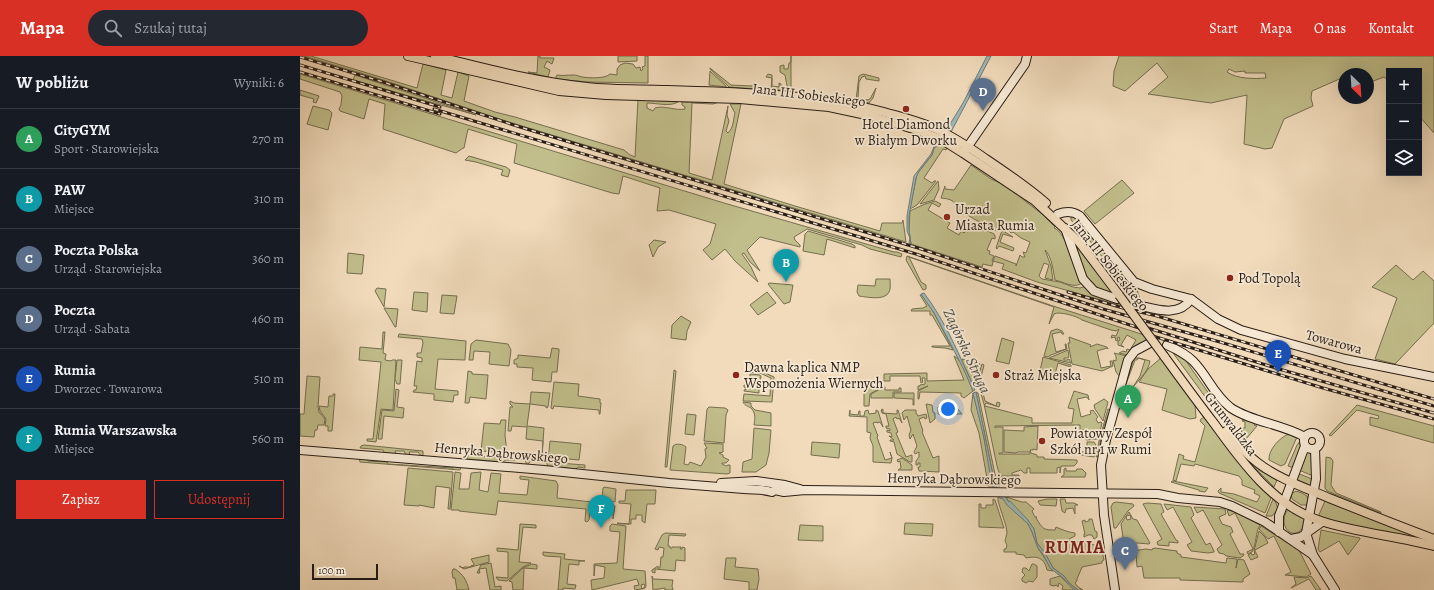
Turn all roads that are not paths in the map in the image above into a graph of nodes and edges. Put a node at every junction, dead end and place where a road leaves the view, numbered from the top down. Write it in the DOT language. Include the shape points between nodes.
graph roads {
  1 [pos="408,56"];
  2 [pos="435,56"];
  3 [pos="1027,56"];
  4 [pos="966,150"];
  5 [pos="1058,214"];
  6 [pos="1065,228"];
  7 [pos="1121,297"];
  8 [pos="1190,299"];
  9 [pos="1137,306"];
  10 [pos="1150,343"];
  11 [pos="1167,346"];
  12 [pos="1167,356"];
  13 [pos="1434,377"];
  14 [pos="1305,437"];
  15 [pos="1305,446"];
  16 [pos="1314,449"];
  17 [pos="300,450"];
  18 [pos="1292,482"];
  19 [pos="1314,491"];
  20 [pos="1102,494"];
  21 [pos="1285,503"];
  22 [pos="1279,516"];
  23 [pos="1309,516"];
  24 [pos="1265,522"];
  25 [pos="1322,522"];
  26 [pos="1279,532"];
  27 [pos="1306,533"];
  28 [pos="1291,539"];
  29 [pos="1434,539"];
  30 [pos="1434,546"];
  31 [pos="1313,555"];
  32 [pos="1115,590"];
  33 [pos="1335,590"];
  1 -- 4 [label="main road, Jana III Sobieskiego" via="534,86 574,92 740,99 842,109 920,130"];
  2 -- 4 [label="main road, Jana III Sobieskiego" via="565,85 723,92 842,103 921,123 942,131"];
  3 -- 4 [label="street" via="1025,64"];
  4 -- 5 [label="main road, Jana III Sobieskiego" via="1023,184"];
  4 -- 6 [label="main road, Jana III Sobieskiego"];
  5 -- 7 [label="main road, Jana III Sobieskiego" via="1090,249"];
  5 -- 8 [label="street, Towarowa" via="1074,212 1080,216 1124,271 1138,284"];
  6 -- 7 [label="main road, Jana III Sobieskiego" via="1083,247"];
  6 -- 7 [label="street" via="1082,279 1094,291"];
  7 -- 12 [label="main road, Jana III Sobieskiego, bridge"];
  8 -- 9 [label="street" via="1181,308 1169,311"];
  8 -- 13 [label="street, Towarowa" via="1218,319 1241,330 1345,359"];
  10 -- 20 [label="street" via="1141,347 1128,360 1103,453"];
  11 -- 14 [label="street" via="1192,360 1216,394 1233,409"];
  12 -- 18 [label="main road, Grunwaldzka" via="1239,446 1258,463"];
  12 -- 21 [label="main road, Grunwaldzka" via="1236,453"];
  14 -- 15 [label="street"];
  14 -- 16 [label="street" via="1312,433 1318,436 1320,443"];
  15 -- 16 [label="street"];
  15 -- 18 [label="street"];
  16 -- 19 [label="street"];
  17 -- 20 [label="street, Henryka Dąbrowskiego" via="458,462 669,483 756,481 784,492 805,490"];
  18 -- 19 [label="main road, Grunwaldzka"];
  18 -- 21 [label="street"];
  19 -- 23 [label="street"];
  19 -- 29 [label="main road, Grunwaldzka"];
  20 -- 24 [label="street, Henryka Dąbrowskiego" via="1113,497 1158,500 1178,498 1227,504"];
  20 -- 32 [label="street"];
  21 -- 22 [label="street"];
  21 -- 23 [label="main road, Grunwaldzka"];
  22 -- 24 [label="street"];
  22 -- 26 [label="street"];
  23 -- 25 [label="main road, Grunwaldzka"];
  23 -- 27 [label="street"];
  24 -- 26 [label="street, Henryka Dąbrowskiego"];
  25 -- 27 [label="street"];
  25 -- 30 [label="main road, Grunwaldzka"];
  26 -- 28 [label="street"];
  27 -- 28 [label="street" via="1300,538"];
  27 -- 31 [label="street"];
  28 -- 31 [label="street"];
  31 -- 33 [label="street"];
}
